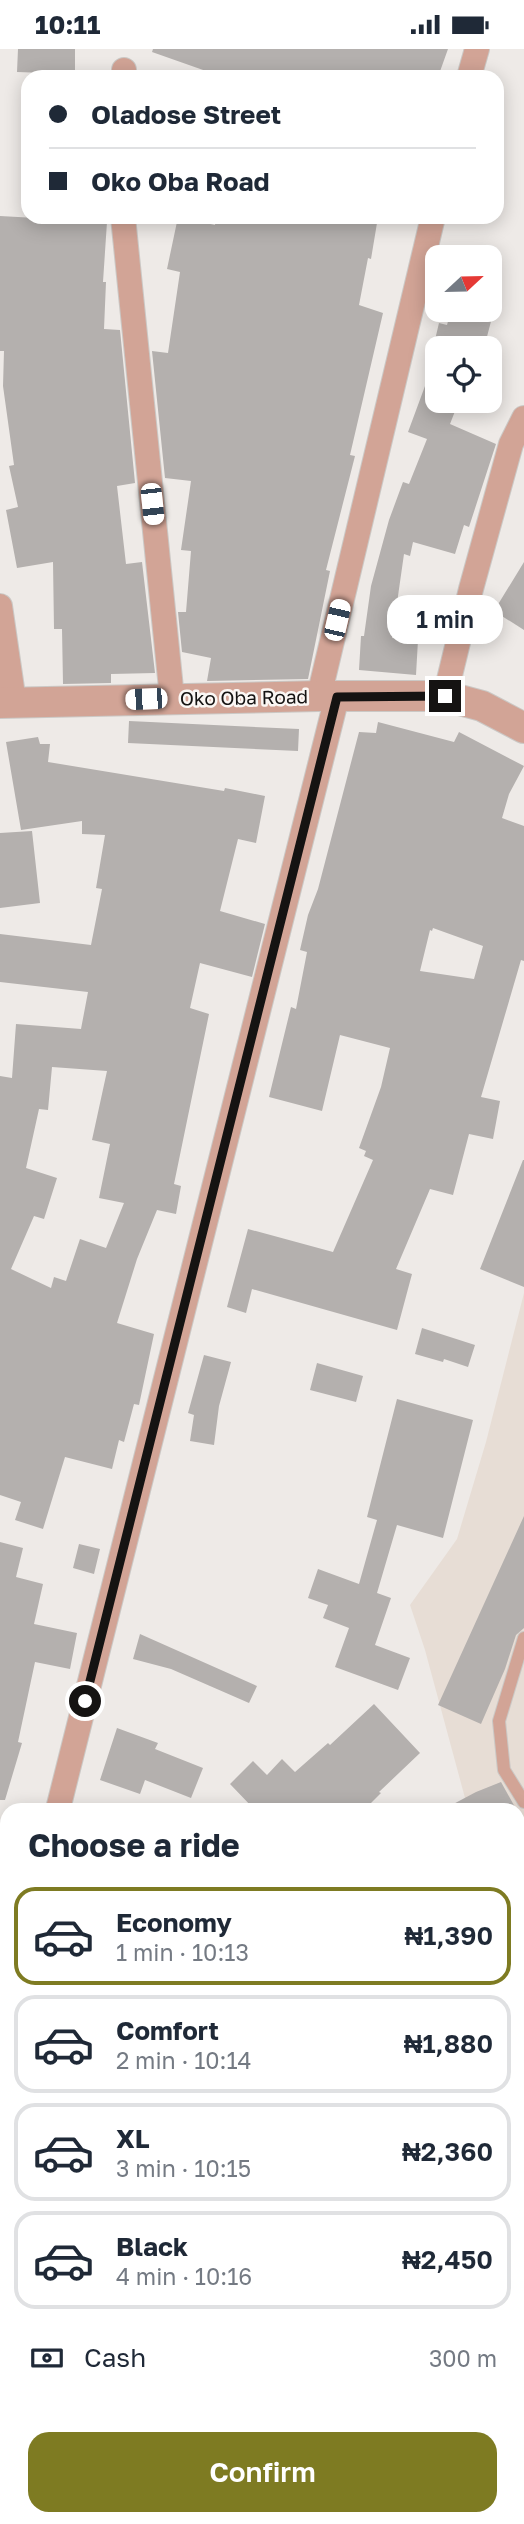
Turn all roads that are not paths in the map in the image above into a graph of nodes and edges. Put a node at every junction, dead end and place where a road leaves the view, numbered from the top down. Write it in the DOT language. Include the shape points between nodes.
graph roads {
  1 [pos="477,49"];
  2 [pos="471,70"];
  3 [pos="124,224"];
  4 [pos="431,224"];
  5 [pos="524,418"];
  6 [pos="518,447"];
  7 [pos="0,605"];
  8 [pos="328,696"];
  9 [pos="445,696"];
  10 [pos="172,698"];
  11 [pos="7,703"];
  12 [pos="524,728"];
  13 [pos="524,1638"];
  14 [pos="524,1802"];
  15 [pos="59,1803"];
  1 -- 2 [label="street"];
  3 -- 10 [label="street"];
  4 -- 8 [label="street"];
  5 -- 6 [label="street"];
  6 -- 9 [label="street" via="471,589"];
  7 -- 11 [label="street"];
  8 -- 9 [label="street, Oko Oba Road"];
  8 -- 10 [label="street, Oko Oba Road"];
  8 -- 15 [label="street"];
  9 -- 12 [label="street, Oko Oba Road" via="482,706"];
  10 -- 11 [label="street, Oko Oba Road"];
  13 -- 14 [label="lane" via="499,1721 504,1770"];
}
